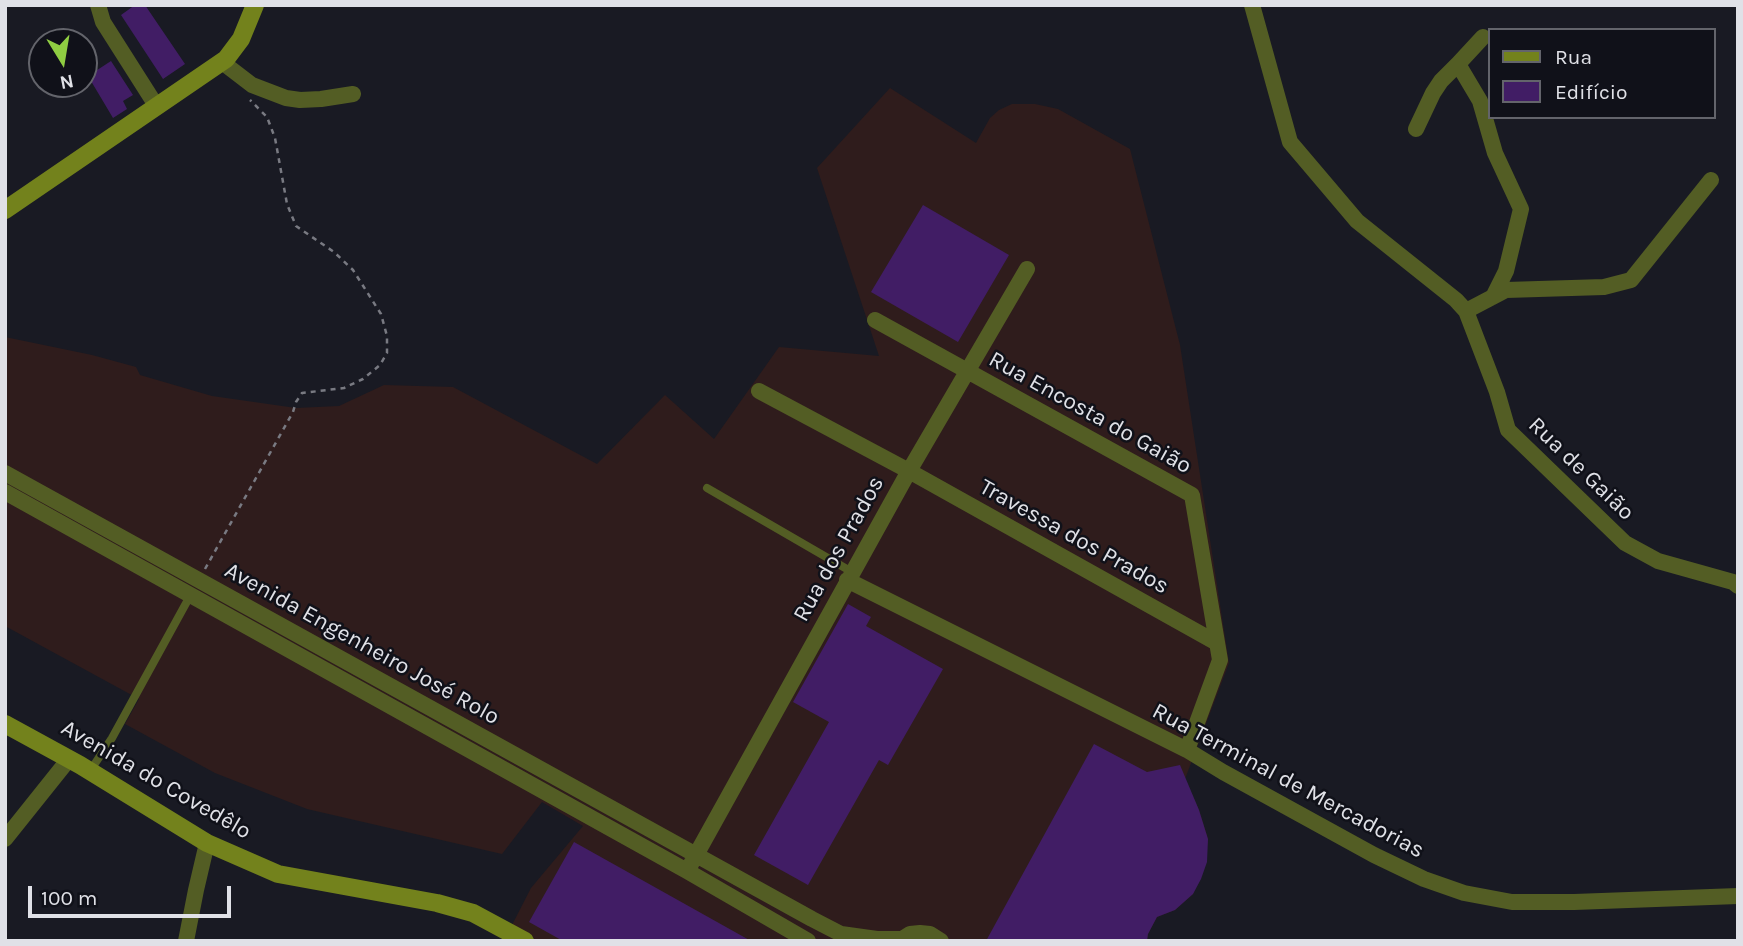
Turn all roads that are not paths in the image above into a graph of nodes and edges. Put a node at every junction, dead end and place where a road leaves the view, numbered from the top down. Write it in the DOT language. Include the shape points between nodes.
graph roads {
  1 [pos="98,5"];
  2 [pos="255,5"];
  3 [pos="1252,5"];
  4 [pos="1483,37"];
  5 [pos="222,62"];
  6 [pos="1458,64"];
  7 [pos="353,94"];
  8 [pos="157,107"];
  9 [pos="1416,129"];
  10 [pos="1711,180"];
  11 [pos="5,210"];
  12 [pos="1027,269"];
  13 [pos="1493,297"];
  14 [pos="1466,311"];
  15 [pos="875,320"];
  16 [pos="967,371"];
  17 [pos="759,391"];
  18 [pos="909,471"];
  19 [pos="5,473"];
  20 [pos="707,488"];
  21 [pos="5,492"];
  22 [pos="850,576"];
  23 [pos="1738,586"];
  24 [pos="190,596"];
  25 [pos="1217,643"];
  26 [pos="5,724"];
  27 [pos="1187,750"];
  28 [pos="69,759"];
  29 [pos="89,771"];
  30 [pos="5,839"];
  31 [pos="207,843"];
  32 [pos="696,855"];
  33 [pos="687,871"];
  34 [pos="1738,896"];
  35 [pos="900,940"];
  36 [pos="186,941"];
  37 [pos="525,941"];
  38 [pos="808,941"];
  39 [pos="941,941"];
  1 -- 8 [label="street" via="103,22"];
  2 -- 5 [label="street" via="241,39"];
  3 -- 14 [label="street" via="1290,142 1357,221"];
  4 -- 6 [label="street"];
  5 -- 7 [label="street" via="252,85 286,98"];
  5 -- 8 [label="street"];
  6 -- 9 [label="street" via="1433,93"];
  6 -- 13 [label="street" via="1480,101 1495,153 1521,209 1506,271"];
  8 -- 11 [label="street"];
  10 -- 13 [label="street" via="1631,280 1604,287 1506,290"];
  12 -- 16 [label="street, Rua dos Prados"];
  13 -- 14 [label="street"];
  14 -- 23 [label="street, Rua de Gaião" via="1508,430 1625,543 1658,561"];
  15 -- 16 [label="street, Rua Encosta do Gaião"];
  16 -- 18 [label="street, Rua dos Prados"];
  16 -- 25 [label="street, Rua Encosta do Gaião" via="1192,495"];
  17 -- 18 [label="street, Travessa dos Prados"];
  18 -- 22 [label="street, Rua dos Prados"];
  18 -- 25 [label="street, Travessa dos Prados"];
  19 -- 32 [label="street, Avenida Engenheiro José Rolo"];
  20 -- 22 [label="lane"];
  21 -- 24 [label="street, Avenida Engenheiro José Rolo"];
  22 -- 27 [label="street, Rua Terminal de Mercadorias"];
  22 -- 32 [label="street, Rua dos Prados"];
  24 -- 29 [label="lane"];
  24 -- 33 [label="street, Avenida Engenheiro José Rolo"];
  25 -- 27 [label="street" via="1220,660"];
  26 -- 28 [label="street, Avenida do Covedêlo"];
  27 -- 34 [label="street, Rua Terminal de Mercadorias" via="1374,855 1464,893 1512,902"];
  28 -- 29 [label="street, Avenida do Covedêlo"];
  28 -- 30 [label="street"];
  29 -- 31 [label="street, Avenida do Covedêlo"];
  31 -- 36 [label="street"];
  31 -- 37 [label="street, Avenida do Covedêlo" via="278,874 473,913"];
  32 -- 33 [label="street"];
  32 -- 35 [label="street, Avenida Engenheiro José Rolo" via="841,934"];
  33 -- 38 [label="street, Avenida Engenheiro José Rolo"];
  35 -- 39 [label="street, Avenida Engenheiro José Rolo" via="920,933"];
}
